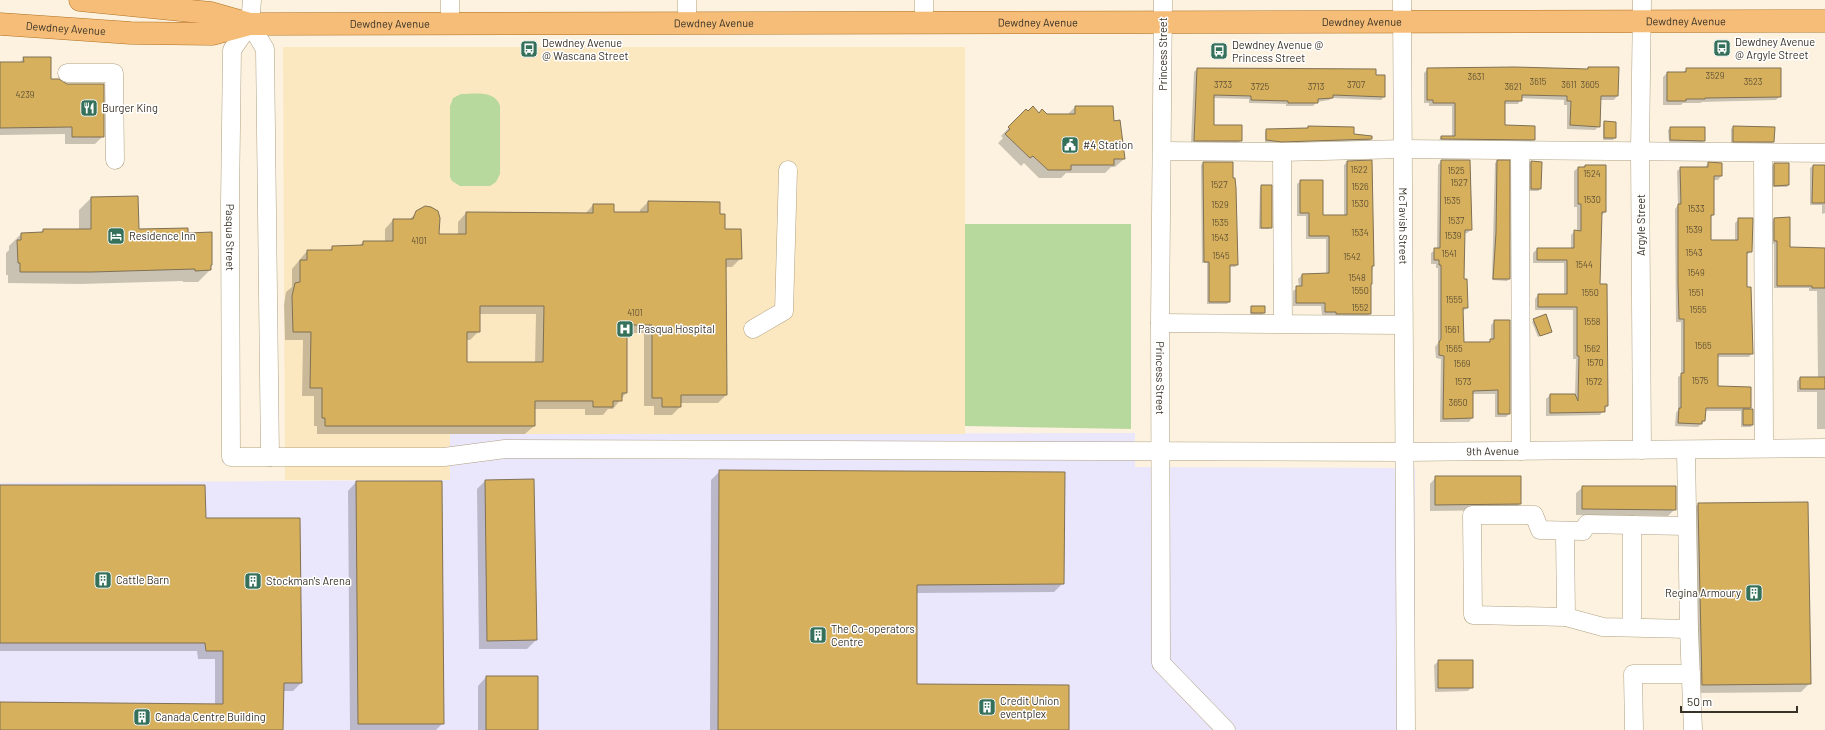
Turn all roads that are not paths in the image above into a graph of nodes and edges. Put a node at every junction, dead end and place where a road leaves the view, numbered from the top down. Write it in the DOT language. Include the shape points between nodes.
graph roads {
  1 [pos="80,0"];
  2 [pos="252,0"];
  3 [pos="450,0"];
  4 [pos="687,0"];
  5 [pos="924,0"];
  6 [pos="1163,0"];
  7 [pos="1402,0"];
  8 [pos="1642,0"];
  9 [pos="687,22"];
  10 [pos="924,22"];
  11 [pos="1163,22"];
  12 [pos="1402,22"];
  13 [pos="1642,22"];
  14 [pos="1825,22"];
  15 [pos="0,24"];
  16 [pos="250,24"];
  17 [pos="450,24"];
  18 [pos="67,73"];
  19 [pos="1404,149"];
  20 [pos="1162,151"];
  21 [pos="1520,151"];
  22 [pos="1640,151"];
  23 [pos="1282,152"];
  24 [pos="1825,153"];
  25 [pos="1763,154"];
  26 [pos="115,160"];
  27 [pos="788,170"];
  28 [pos="1283,323"];
  29 [pos="1160,324"];
  30 [pos="1403,325"];
  31 [pos="753,329"];
  32 [pos="1764,448"];
  33 [pos="1825,448"];
  34 [pos="1642,450"];
  35 [pos="1686,450"];
  36 [pos="1521,451"];
  37 [pos="1161,452"];
  38 [pos="1404,452"];
  39 [pos="231,457"];
  40 [pos="270,457"];
  41 [pos="1632,525"];
  42 [pos="1687,526"];
  43 [pos="1565,532"];
  44 [pos="1566,617"];
  45 [pos="1632,627"];
  46 [pos="1689,629"];
  47 [pos="1691,674"];
  48 [pos="1226,730"];
  49 [pos="1406,730"];
  50 [pos="1634,730"];
  51 [pos="1693,730"];
  1 -- 16 [label="main road, Dewdney Avenue" via="211,13"];
  2 -- 16 [label="street, Pasqua Street"];
  3 -- 17 [label="street"];
  4 -- 9 [label="street"];
  5 -- 10 [label="street"];
  6 -- 11 [label="street, Princess Street"];
  7 -- 12 [label="street, McTavish Street"];
  8 -- 13 [label="street, Argyle Street"];
  9 -- 10 [label="main road, Dewdney Avenue"];
  9 -- 17 [label="main road, Dewdney Avenue"];
  10 -- 11 [label="main road, Dewdney Avenue"];
  11 -- 12 [label="main road, Dewdney Avenue"];
  11 -- 20 [label="street, Princess Street"];
  12 -- 13 [label="main road, Dewdney Avenue"];
  12 -- 19 [label="street, McTavish Street"];
  13 -- 14 [label="main road, Dewdney Avenue"];
  13 -- 22 [label="street, Argyle Street"];
  15 -- 16 [label="main road, Dewdney Avenue" via="131,33 213,34"];
  16 -- 17 [label="main road, Dewdney Avenue"];
  16 -- 39 [label="street, Pasqua Street" via="232,50"];
  16 -- 40 [label="street" via="265,49"];
  18 -- 26 [label="street" via="114,73"];
  19 -- 21 [label="street"];
  19 -- 23 [label="street"];
  19 -- 30 [label="street, McTavish Street"];
  20 -- 23 [label="street"];
  20 -- 29 [label="street, Princess Street"];
  21 -- 22 [label="street"];
  21 -- 36 [label="street"];
  22 -- 25 [label="street"];
  22 -- 34 [label="street, Argyle Street"];
  23 -- 28 [label="street"];
  24 -- 25 [label="street"];
  25 -- 32 [label="street"];
  27 -- 31 [label="street" via="784,311"];
  28 -- 29 [label="street"];
  28 -- 30 [label="street"];
  29 -- 37 [label="street, Princess Street"];
  30 -- 38 [label="street, McTavish Street"];
  32 -- 33 [label="street, 9th Avenue"];
  32 -- 35 [label="street, 9th Avenue"];
  34 -- 35 [label="street, 9th Avenue"];
  34 -- 36 [label="street, 9th Avenue"];
  35 -- 42 [label="street"];
  36 -- 38 [label="street, 9th Avenue"];
  37 -- 38 [label="street, 9th Avenue"];
  37 -- 40 [label="street, 9th Avenue" via="506,449 444,457"];
  37 -- 48 [label="street, Princess Street" via="1161,663"];
  38 -- 49 [label="street, McTavish Street"];
  39 -- 40 [label="street, 9th Avenue"];
  41 -- 42 [label="street"];
  41 -- 43 [label="street" via="1588,524 1583,531"];
  41 -- 45 [label="street"];
  42 -- 46 [label="street"];
  43 -- 44 [label="street"];
  43 -- 44 [label="street" via="1540,530 1534,515 1472,516 1473,615"];
  44 -- 45 [label="street" via="1603,627"];
  45 -- 46 [label="street"];
  46 -- 47 [label="street"];
  47 -- 50 [label="street" via="1633,674"];
  47 -- 51 [label="street"];
}
